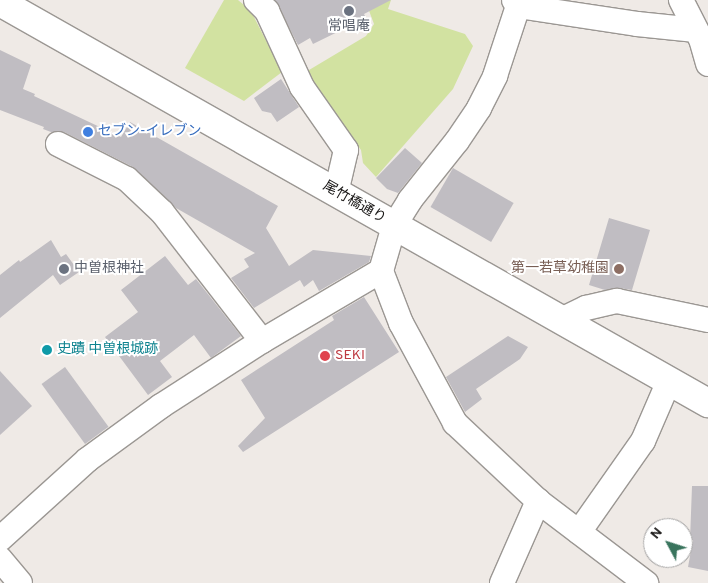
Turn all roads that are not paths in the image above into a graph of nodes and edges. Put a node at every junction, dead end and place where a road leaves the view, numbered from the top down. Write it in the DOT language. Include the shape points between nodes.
graph roads {
  1 [pos="256,0"];
  2 [pos="680,0"];
  3 [pos="0,2"];
  4 [pos="516,3"];
  5 [pos="696,30"];
  6 [pos="708,64"];
  7 [pos="58,144"];
  8 [pos="336,193"];
  9 [pos="394,226"];
  10 [pos="381,271"];
  11 [pos="561,320"];
  12 [pos="708,320"];
  13 [pos="262,341"];
  14 [pos="669,381"];
  15 [pos="708,402"];
  16 [pos="538,501"];
  17 [pos="580,532"];
  18 [pos="0,540"];
  19 [pos="0,559"];
  20 [pos="20,583"];
  21 [pos="502,583"];
  22 [pos="646,583"];
  1 -- 8 [label="street" via="267,11 302,87 346,150"];
  2 -- 5 [label="street"];
  3 -- 8 [label="main road, 尾竹橋通り"];
  4 -- 5 [label="street" via="637,24"];
  4 -- 9 [label="street" via="495,76 479,108"];
  5 -- 6 [label="street"];
  7 -- 13 [label="street" via="127,179 162,212"];
  8 -- 9 [label="main road, 尾竹橋通り"];
  9 -- 10 [label="street"];
  9 -- 11 [label="main road, 尾竹橋通り"];
  10 -- 13 [label="street"];
  10 -- 16 [label="street" via="401,323 455,423"];
  11 -- 12 [label="street" via="586,308 617,301"];
  11 -- 14 [label="main road, 尾竹橋通り"];
  13 -- 18 [label="street" via="161,406 87,460"];
  14 -- 15 [label="main road, 尾竹橋通り"];
  14 -- 17 [label="street" via="643,441"];
  16 -- 17 [label="street"];
  16 -- 21 [label="street"];
  17 -- 22 [label="street"];
  19 -- 20 [label="street"];
}
